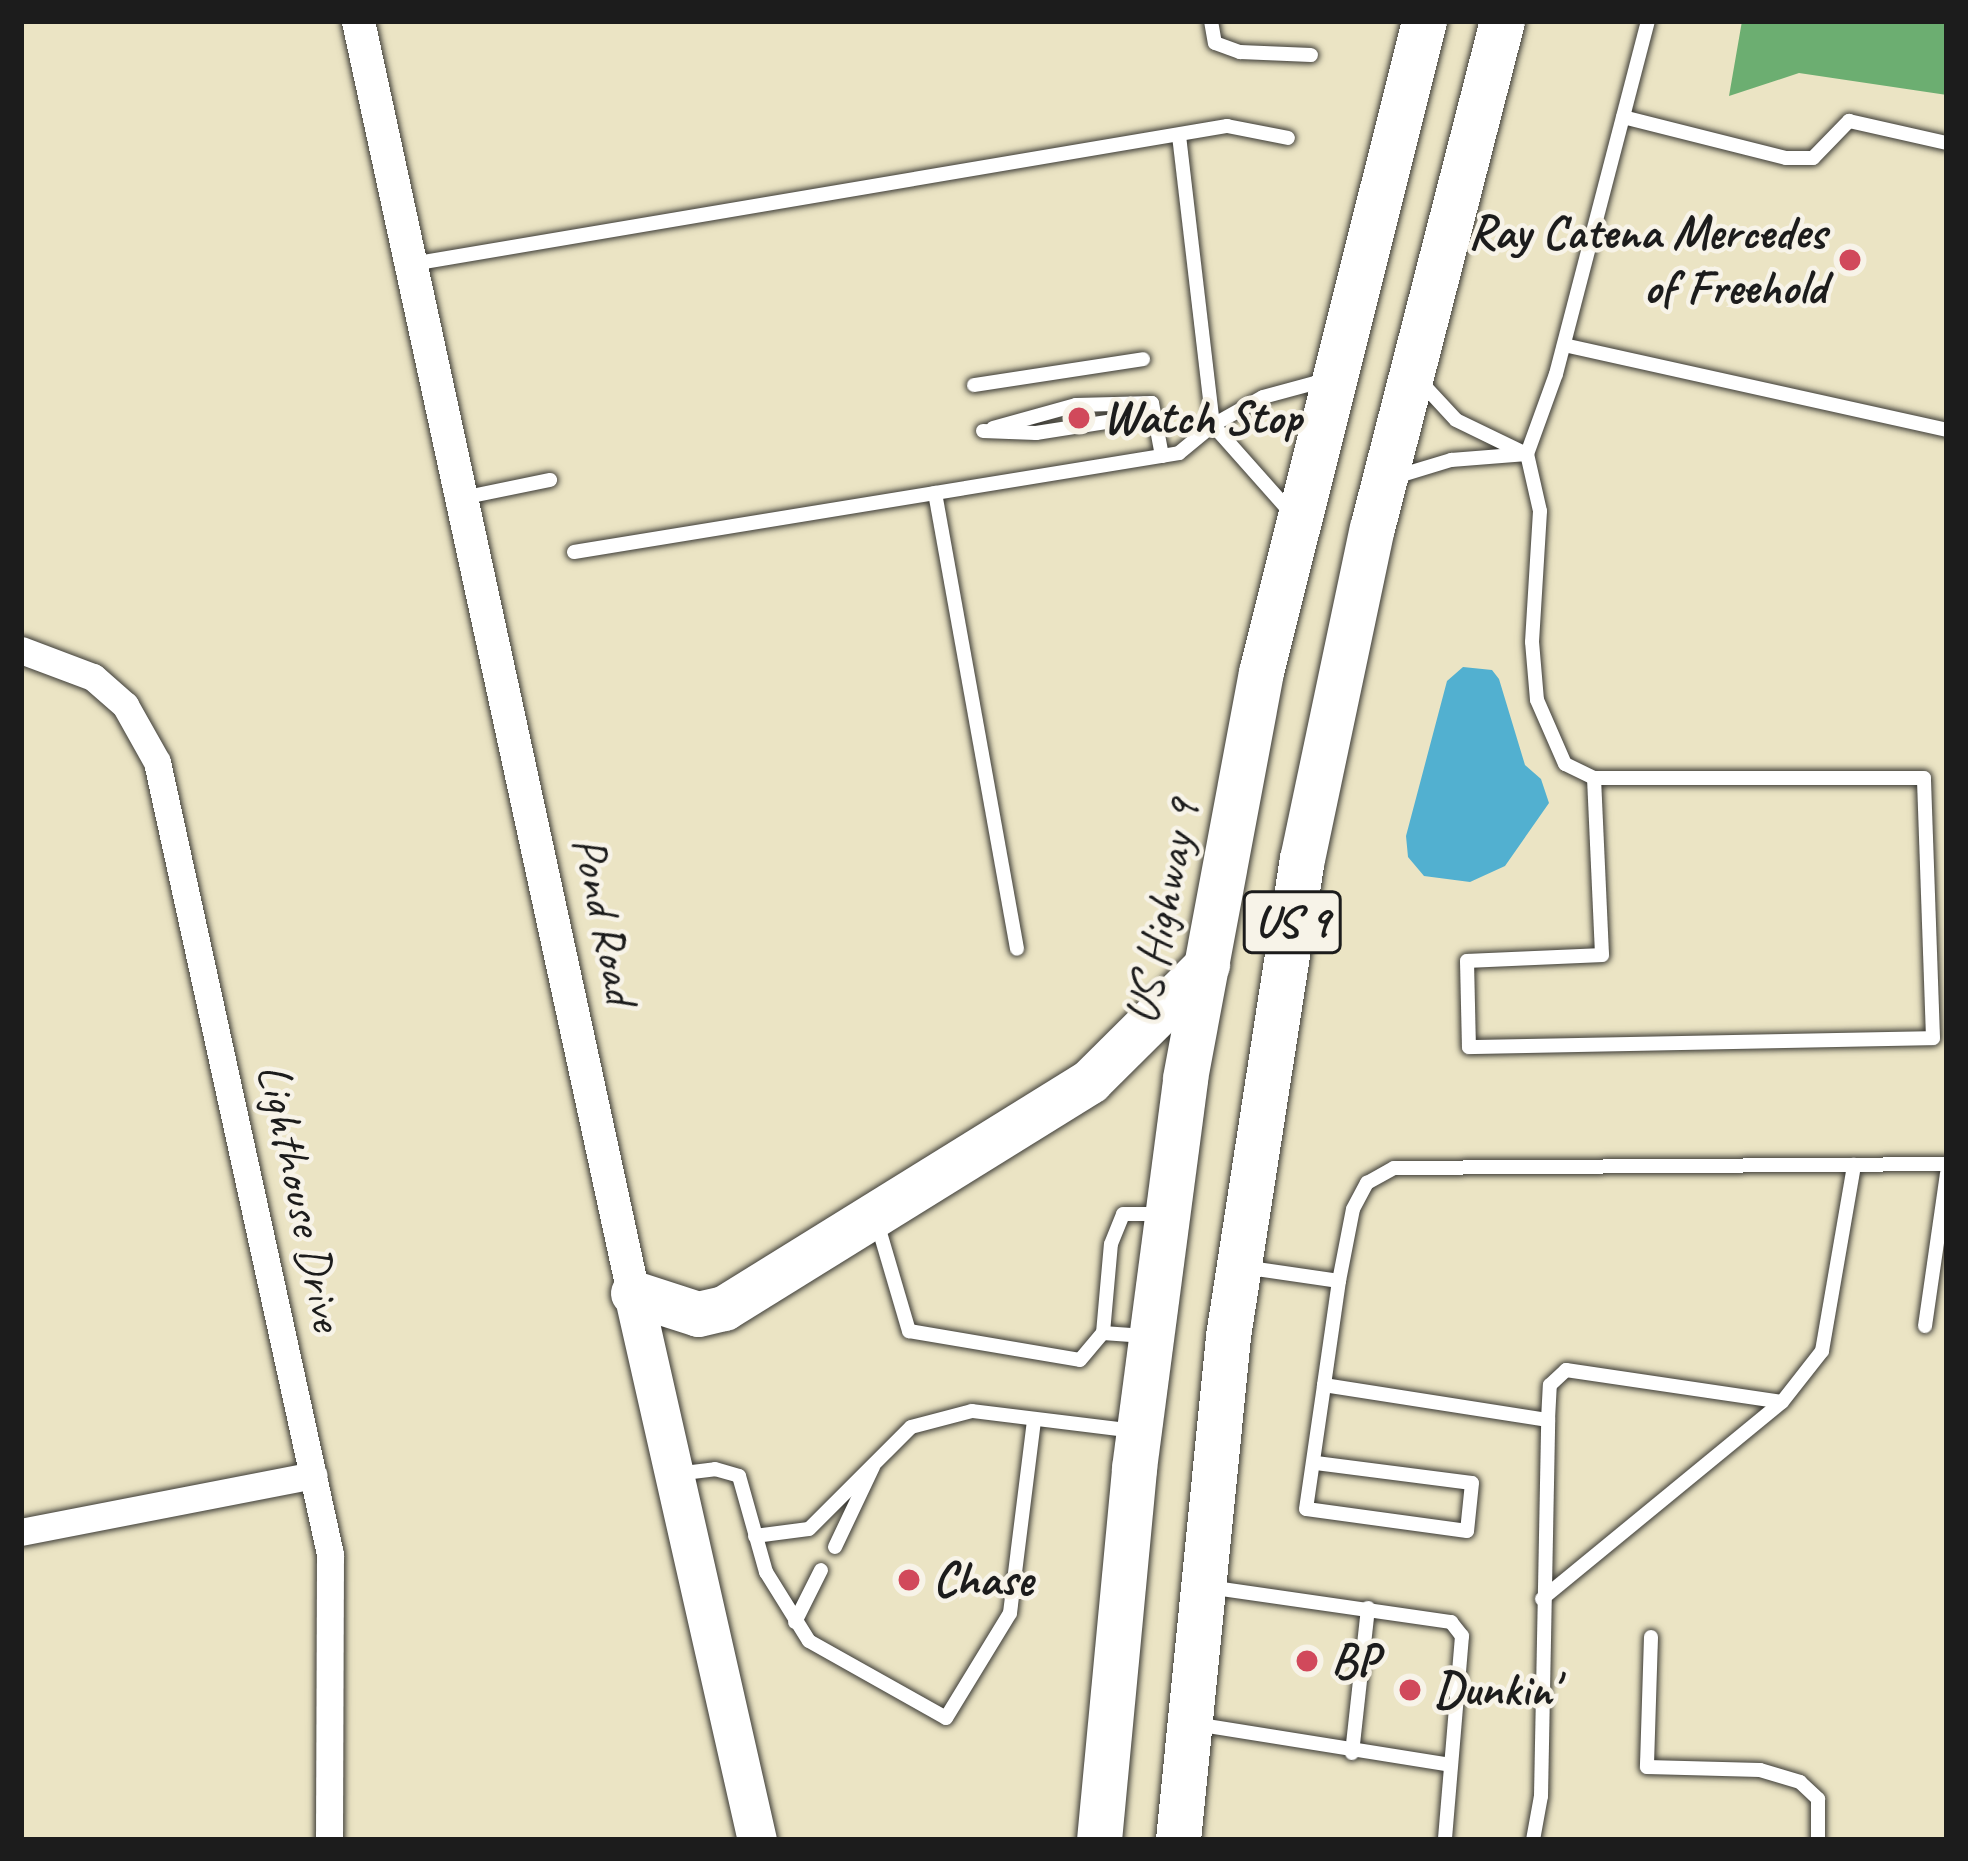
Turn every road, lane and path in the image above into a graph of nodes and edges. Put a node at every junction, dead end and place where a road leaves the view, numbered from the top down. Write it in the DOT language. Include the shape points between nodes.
graph roads {
  1 [pos="358,21"];
  2 [pos="1211,21"];
  3 [pos="1424,21"];
  4 [pos="1502,21"];
  5 [pos="1648,21"];
  6 [pos="1311,55"];
  7 [pos="1623,117"];
  8 [pos="1179,135"];
  9 [pos="1288,138"];
  10 [pos="1947,143"];
  11 [pos="411,265"];
  12 [pos="1564,345"];
  13 [pos="1143,358"];
  14 [pos="1412,372"];
  15 [pos="1331,379"];
  16 [pos="974,385"];
  17 [pos="1152,403"];
  18 [pos="1213,425"];
  19 [pos="1947,430"];
  20 [pos="1527,454"];
  21 [pos="1162,456"];
  22 [pos="550,480"];
  23 [pos="1384,480"];
  24 [pos="935,493"];
  25 [pos="462,498"];
  26 [pos="1297,519"];
  27 [pos="574,552"];
  28 [pos="21,650"];
  29 [pos="1594,778"];
  30 [pos="1017,949"];
  31 [pos="1209,963"];
  32 [pos="1947,1164"];
  33 [pos="1854,1166"];
  34 [pos="1947,1174"];
  35 [pos="1167,1214"];
  36 [pos="874,1215"];
  37 [pos="1238,1266"];
  38 [pos="1339,1281"];
  39 [pos="633,1293"];
  40 [pos="1925,1326"];
  41 [pos="1102,1333"];
  42 [pos="1151,1337"];
  43 [pos="1324,1385"];
  44 [pos="1782,1402"];
  45 [pos="1034,1419"];
  46 [pos="1548,1420"];
  47 [pos="1139,1432"];
  48 [pos="874,1462"];
  49 [pos="1316,1463"];
  50 [pos="314,1474"];
  51 [pos="673,1474"];
  52 [pos="21,1532"];
  53 [pos="755,1536"];
  54 [pos="835,1547"];
  55 [pos="821,1570"];
  56 [pos="1200,1586"];
  57 [pos="1542,1599"];
  58 [pos="1369,1608"];
  59 [pos="795,1622"];
  60 [pos="1651,1637"];
  61 [pos="1187,1724"];
  62 [pos="1352,1753"];
  63 [pos="1450,1765"];
  64 [pos="329,1840"];
  65 [pos="757,1840"];
  66 [pos="1099,1840"];
  67 [pos="1178,1840"];
  68 [pos="1445,1840"];
  69 [pos="1534,1840"];
  70 [pos="1818,1840"];
  1 -- 11 [label="street, Pond Road"];
  2 -- 6 [label="lane" via="1215,43 1240,52"];
  3 -- 15 [label="highway, US Highway 9 / US 9"];
  4 -- 14 [label="highway, US 9"];
  5 -- 7 [label="lane"];
  7 -- 10 [label="lane" via="1786,158 1813,158 1849,121"];
  7 -- 12 [label="lane"];
  8 -- 9 [label="lane" via="1227,126"];
  8 -- 11 [label="lane"];
  8 -- 18 [label="lane"];
  11 -- 25 [label="street, Pond Road"];
  12 -- 19 [label="lane"];
  12 -- 20 [label="lane"];
  13 -- 16 [label="lane"];
  14 -- 20 [label="lane" via="1456,420"];
  14 -- 23 [label="highway, US 9"];
  15 -- 18 [label="lane" via="1263,397"];
  15 -- 26 [label="highway, US Highway 9 / US 9"];
  17 -- 17 [label="lane" via="1076,405 983,431 1036,433 1125,419"];
  17 -- 21 [label="lane"];
  18 -- 21 [label="lane" via="1179,453"];
  18 -- 26 [label="lane"];
  20 -- 23 [label="lane" via="1451,460"];
  20 -- 29 [label="lane" via="1540,511 1532,642 1538,700 1565,764"];
  21 -- 24 [label="lane"];
  22 -- 25 [label="lane"];
  23 -- 37 [label="highway, US 9" via="1302,859"];
  24 -- 27 [label="lane"];
  24 -- 30 [label="lane"];
  25 -- 39 [label="street, Pond Road"];
  26 -- 31 [label="highway, US Highway 9 / US 9"];
  28 -- 50 [label="street, Lighthouse Drive" via="93,676 125,705 157,762"];
  29 -- 29 [label="lane" via="1924,778 1933,1038 1469,1047 1467,961 1602,955"];
  31 -- 35 [label="highway, US Highway 9 / US 9"];
  31 -- 36 [label="highway" via="1118,1061"];
  32 -- 33 [label="lane"];
  33 -- 38 [label="lane" via="1394,1168 1367,1183 1353,1209"];
  33 -- 44 [label="lane" via="1822,1351"];
  34 -- 40 [label="lane"];
  35 -- 41 [label="lane" via="1123,1214"];
  35 -- 42 [label="highway, US Highway 9 / US 9"];
  36 -- 39 [label="highway" via="724,1308 698,1314"];
  36 -- 41 [label="lane" via="909,1331 1080,1360"];
  37 -- 38 [label="lane"];
  37 -- 56 [label="highway, US 9"];
  38 -- 43 [label="lane"];
  39 -- 51 [label="main road, Pond Road"];
  41 -- 42 [label="lane"];
  42 -- 47 [label="highway, US Highway 9 / US 9"];
  43 -- 46 [label="lane"];
  43 -- 49 [label="lane"];
  44 -- 46 [label="lane" via="1566,1370 1550,1384"];
  44 -- 57 [label="lane"];
  45 -- 47 [label="lane"];
  45 -- 48 [label="lane" via="972,1411 910,1427"];
  45 -- 59 [label="lane" via="1010,1612 946,1718 808,1641"];
  46 -- 57 [label="lane"];
  47 -- 66 [label="highway, US Highway 9 / US 9"];
  48 -- 53 [label="lane" via="809,1529"];
  48 -- 54 [label="lane"];
  49 -- 49 [label="lane" via="1306,1509 1467,1531 1472,1483"];
  50 -- 52 [label="street"];
  50 -- 64 [label="street, Lighthouse Drive" via="330,1554"];
  51 -- 53 [label="lane" via="715,1468 740,1477"];
  51 -- 65 [label="main road, Pond Road"];
  53 -- 59 [label="lane"];
  55 -- 59 [label="lane"];
  56 -- 58 [label="lane"];
  56 -- 61 [label="highway, US 9"];
  57 -- 69 [label="lane"];
  58 -- 62 [label="lane"];
  58 -- 63 [label="lane" via="1434,1616 1462,1636"];
  60 -- 70 [label="lane" via="1647,1767 1760,1770 1800,1782 1818,1799"];
  61 -- 62 [label="lane" via="1284,1733"];
  61 -- 67 [label="highway, US 9"];
  62 -- 63 [label="lane"];
  63 -- 68 [label="lane"];
}
